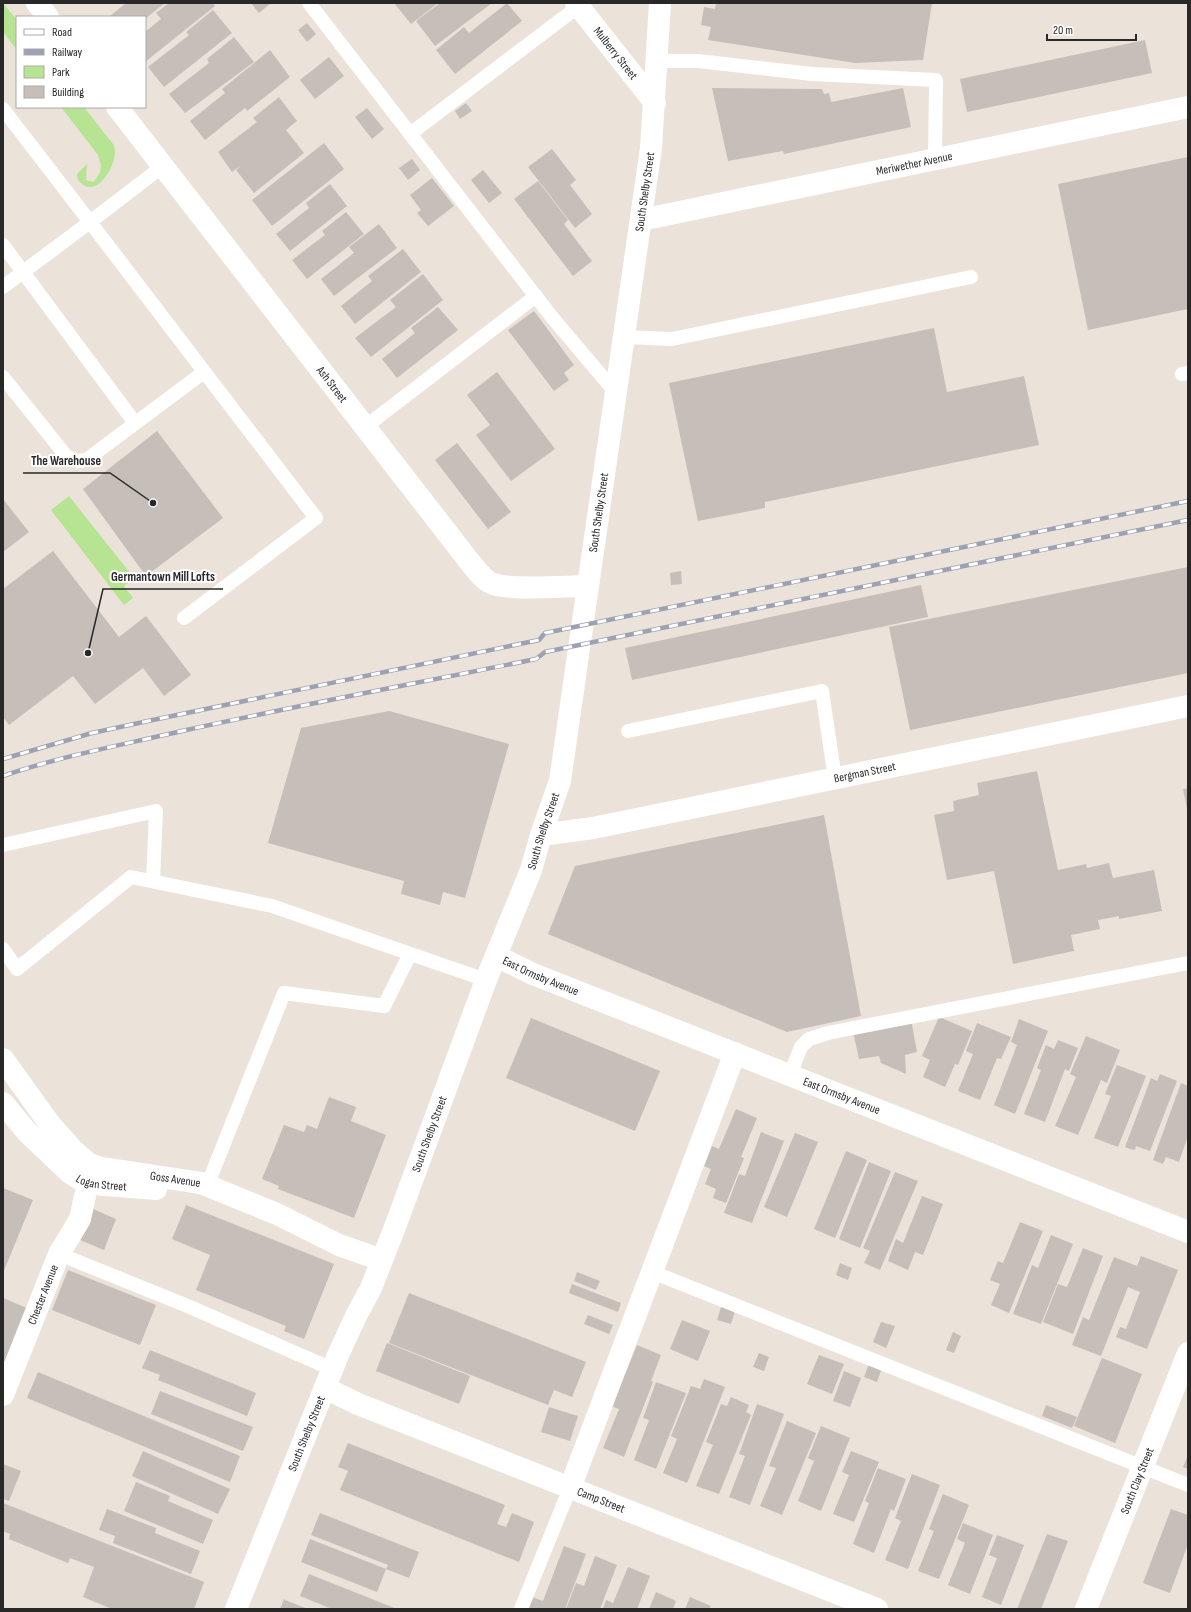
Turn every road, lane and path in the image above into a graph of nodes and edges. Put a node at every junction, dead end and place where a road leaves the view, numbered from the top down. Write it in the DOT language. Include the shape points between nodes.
graph roads {
  1 [pos="37,3"];
  2 [pos="309,3"];
  3 [pos="660,3"];
  4 [pos="577,5"];
  5 [pos="47,16"];
  6 [pos="657,61"];
  7 [pos="655,103"];
  8 [pos="1188,107"];
  9 [pos="118,108"];
  10 [pos="3,109"];
  11 [pos="410,134"];
  12 [pos="935,159"];
  13 [pos="163,166"];
  14 [pos="641,220"];
  15 [pos="90,222"];
  16 [pos="3,245"];
  17 [pos="23,271"];
  18 [pos="971,277"];
  19 [pos="3,287"];
  20 [pos="536,296"];
  21 [pos="624,337"];
  22 [pos="204,372"];
  23 [pos="3,377"];
  24 [pos="616,393"];
  25 [pos="135,423"];
  26 [pos="365,427"];
  27 [pos="587,586"];
  28 [pos="184,618"];
  29 [pos="1188,706"];
  30 [pos="628,731"];
  31 [pos="835,778"];
  32 [pos="541,835"];
  33 [pos="3,845"];
  34 [pos="152,881"];
  35 [pos="3,949"];
  36 [pos="410,954"];
  37 [pos="496,956"];
  38 [pos="1188,963"];
  39 [pos="486,980"];
  40 [pos="735,1053"];
  41 [pos="3,1059"];
  42 [pos="790,1075"];
  43 [pos="3,1103"];
  44 [pos="207,1186"];
  45 [pos="85,1196"];
  46 [pos="277,1214"];
  47 [pos="1188,1232"];
  48 [pos="59,1254"];
  49 [pos="382,1260"];
  50 [pos="652,1272"];
  51 [pos="1188,1353"];
  52 [pos="329,1378"];
  53 [pos="3,1395"];
  54 [pos="1142,1467"];
  55 [pos="1188,1485"];
  56 [pos="570,1488"];
  57 [pos="236,1609"];
  58 [pos="521,1609"];
  59 [pos="877,1609"];
  60 [pos="1086,1609"];
  1 -- 5 [label="street"];
  2 -- 11 [label="lane"];
  3 -- 6 [label="street, South Shelby Street"];
  4 -- 7 [label="street, Mulberry Street"];
  4 -- 11 [label="lane"];
  6 -- 7 [label="street, South Shelby Street"];
  6 -- 12 [label="lane" via="698,61 812,74 936,80"];
  7 -- 14 [label="street, South Shelby Street"];
  8 -- 12 [label="street, Meriwether Avenue"];
  9 -- 13 [label="street, Ash Street"];
  10 -- 15 [label="lane"];
  11 -- 20 [label="lane"];
  12 -- 14 [label="street, Meriwether Avenue"];
  13 -- 15 [label="lane"];
  13 -- 26 [label="street, Ash Street"];
  14 -- 21 [label="street, South Shelby Street"];
  15 -- 17 [label="lane"];
  15 -- 22 [label="lane"];
  16 -- 17 [label="lane"];
  17 -- 19 [label="lane"];
  17 -- 25 [label="lane"];
  18 -- 21 [label="lane" via="672,339"];
  20 -- 24 [label="lane"];
  20 -- 26 [label="lane"];
  21 -- 24 [label="street, South Shelby Street"];
  22 -- 25 [label="lane"];
  22 -- 28 [label="lane" via="316,518"];
  23 -- 25 [label="lane" via="67,457 78,461 86,460"];
  24 -- 27 [label="street, South Shelby Street"];
  26 -- 27 [label="street, Ash Street" via="483,578 508,587"];
  27 -- 32 [label="street, South Shelby Street" via="560,781"];
  29 -- 31 [label="street, Bergman Street"];
  30 -- 31 [label="lane" via="822,691"];
  31 -- 32 [label="street, Bergman Street" via="593,828"];
  32 -- 37 [label="street, South Shelby Street" via="531,870"];
  33 -- 34 [label="lane" via="156,811"];
  34 -- 35 [label="lane" via="130,877 17,968"];
  34 -- 36 [label="lane" via="272,906"];
  36 -- 39 [label="lane"];
  36 -- 44 [label="lane" via="384,1006 284,993"];
  37 -- 39 [label="street, South Shelby Street"];
  37 -- 40 [label="street, East Ormsby Avenue" via="533,974"];
  38 -- 42 [label="lane" via="828,1033 809,1039 801,1047"];
  39 -- 49 [label="street, South Shelby Street"];
  40 -- 42 [label="street, East Ormsby Avenue"];
  40 -- 50 [label="street"];
  41 -- 44 [label="street, Goss Avenue" via="49,1123 78,1156 89,1164 188,1180"];
  42 -- 47 [label="street, East Ormsby Avenue"];
  43 -- 46 [label="street, Logan Street" via="27,1132 81,1180 94,1184 160,1189 188,1194 234,1212"];
  44 -- 46 [label="street, Goss Avenue"];
  45 -- 48 [label="street, Chester Avenue" via="80,1219"];
  46 -- 49 [label="street, Goss Avenue" via="339,1245"];
  48 -- 52 [label="lane" via="183,1304"];
  48 -- 53 [label="street, Chester Avenue"];
  49 -- 52 [label="street, South Shelby Street"];
  50 -- 54 [label="lane"];
  50 -- 56 [label="street"];
  51 -- 54 [label="street, South Clay Street"];
  52 -- 56 [label="street, Camp Street" via="358,1404"];
  52 -- 57 [label="street, South Shelby Street"];
  54 -- 55 [label="lane"];
  54 -- 60 [label="street, South Clay Street"];
  56 -- 58 [label="lane"];
  56 -- 59 [label="street, Camp Street"];
}
